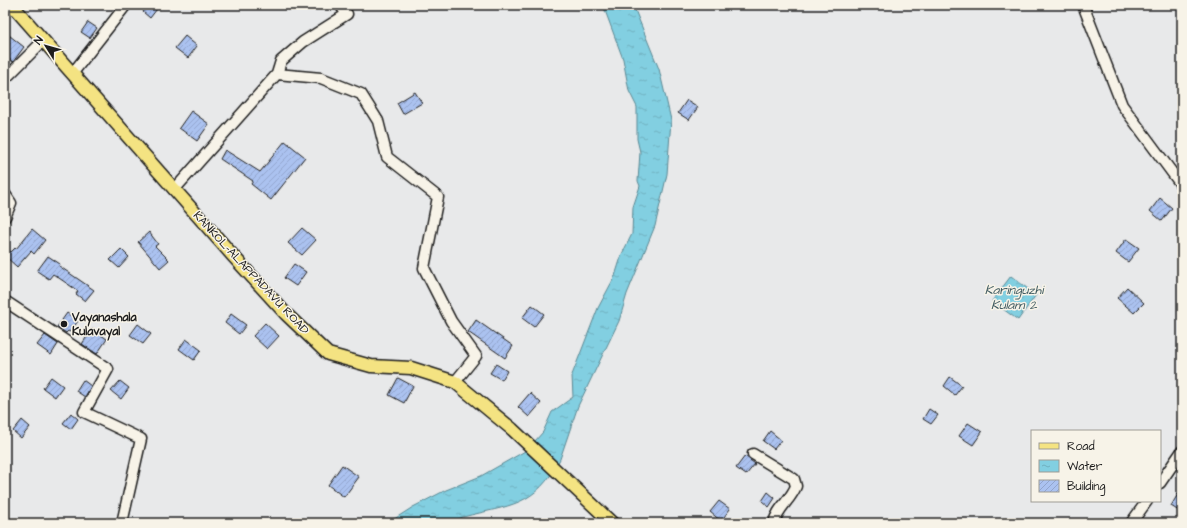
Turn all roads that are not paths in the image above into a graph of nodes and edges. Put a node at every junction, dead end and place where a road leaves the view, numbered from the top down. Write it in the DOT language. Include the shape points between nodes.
graph roads {
  1 [pos="12,5"];
  2 [pos="126,5"];
  3 [pos="340,5"];
  4 [pos="1082,5"];
  5 [pos="43,41"];
  6 [pos="72,74"];
  7 [pos="277,74"];
  8 [pos="5,79"];
  9 [pos="1182,186"];
  10 [pos="174,190"];
  11 [pos="5,194"];
  12 [pos="5,217"];
  13 [pos="5,301"];
  14 [pos="455,382"];
  15 [pos="1182,451"];
  16 [pos="753,454"];
  17 [pos="1161,482"];
  18 [pos="1146,502"];
  19 [pos="122,523"];
  20 [pos="612,523"];
  21 [pos="774,523"];
  22 [pos="1131,523"];
  1 -- 5 [label="main road, KANKOL-ALAPPADAVU ROAD"];
  2 -- 6 [label="street"];
  3 -- 7 [label="street" via="347,14 303,42 281,61"];
  4 -- 9 [label="street" via="1122,105"];
  5 -- 6 [label="main road, KANKOL-ALAPPADAVU ROAD"];
  5 -- 8 [label="street"];
  6 -- 10 [label="main road, KANKOL-ALAPPADAVU ROAD"];
  7 -- 10 [label="street"];
  7 -- 14 [label="street" via="321,78 361,94 378,121 387,157 438,197 424,268 451,321 476,356"];
  10 -- 14 [label="main road, KANKOL-ALAPPADAVU ROAD" via="286,314 328,354 371,366 411,368"];
  11 -- 12 [label="street" via="11,203"];
  13 -- 19 [label="street" via="108,369 84,412 141,439"];
  14 -- 20 [label="main road, KANKOL-ALAPPADAVU ROAD" via="512,429"];
  15 -- 17 [label="street"];
  16 -- 21 [label="street" via="794,479 794,493"];
  18 -- 22 [label="street"];
}
